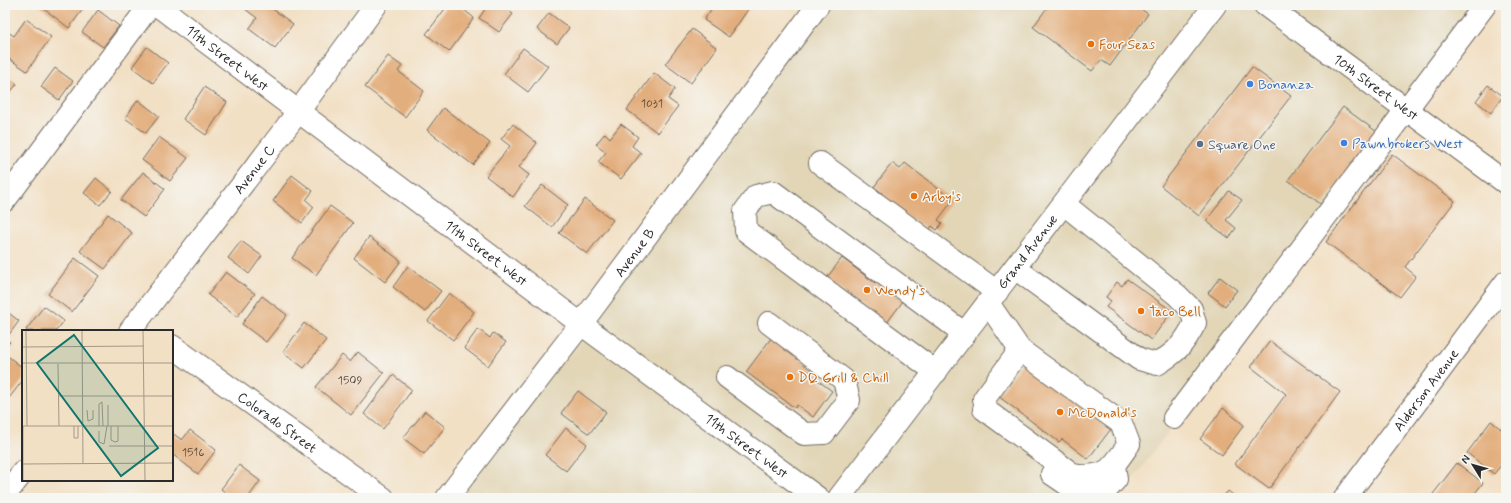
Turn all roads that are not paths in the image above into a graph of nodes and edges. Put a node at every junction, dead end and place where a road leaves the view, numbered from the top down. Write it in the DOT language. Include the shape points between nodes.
graph roads {
  1 [pos="150,5"];
  2 [pos="156,5"];
  3 [pos="376,5"];
  4 [pos="818,5"];
  5 [pos="1215,5"];
  6 [pos="1265,5"];
  7 [pos="1485,5"];
  8 [pos="1407,110"];
  9 [pos="298,112"];
  10 [pos="820,163"];
  11 [pos="1506,183"];
  12 [pos="5,200"];
  13 [pos="1064,204"];
  14 [pos="1015,268"];
  15 [pos="1506,282"];
  16 [pos="992,298"];
  17 [pos="769,323"];
  18 [pos="581,324"];
  19 [pos="140,328"];
  20 [pos="965,334"];
  21 [pos="173,347"];
  22 [pos="1020,350"];
  23 [pos="936,372"];
  24 [pos="727,377"];
  25 [pos="1174,418"];
  26 [pos="22,473"];
  27 [pos="5,495"];
  28 [pos="384,498"];
  29 [pos="448,498"];
  30 [pos="818,498"];
  31 [pos="839,498"];
  32 [pos="1345,498"];
  1 -- 12 [label="street"];
  2 -- 9 [label="street, 11th Street West"];
  3 -- 9 [label="street, Avenue C"];
  4 -- 18 [label="street, Avenue B"];
  5 -- 13 [label="street, Grand Avenue"];
  6 -- 8 [label="street, 10th Street West"];
  7 -- 8 [label="street"];
  8 -- 11 [label="street, 10th Street West"];
  8 -- 25 [label="street"];
  9 -- 18 [label="street, 11th Street West"];
  9 -- 19 [label="street, Avenue C"];
  10 -- 16 [label="street"];
  13 -- 14 [label="street, Grand Avenue"];
  13 -- 14 [label="street" via="1178,295 1191,309 1195,323 1185,342 1157,364 1139,359"];
  14 -- 16 [label="street, Grand Avenue"];
  15 -- 32 [label="street, Alderson Avenue"];
  16 -- 20 [label="street, Grand Avenue"];
  16 -- 22 [label="street"];
  17 -- 24 [label="street" via="844,380 849,400 824,433 804,434"];
  18 -- 29 [label="street, Avenue B"];
  18 -- 30 [label="street, 11th Street West"];
  20 -- 23 [label="street, Grand Avenue"];
  20 -- 23 [label="street" via="773,192 756,196 745,211 746,231"];
  21 -- 28 [label="street, Colorado Street"];
  22 -- 22 [label="street" via="1121,423 1129,444 1114,466 1104,473 1075,476 982,409"];
  23 -- 31 [label="street, Grand Avenue"];
  26 -- 27 [label="street"];
}
